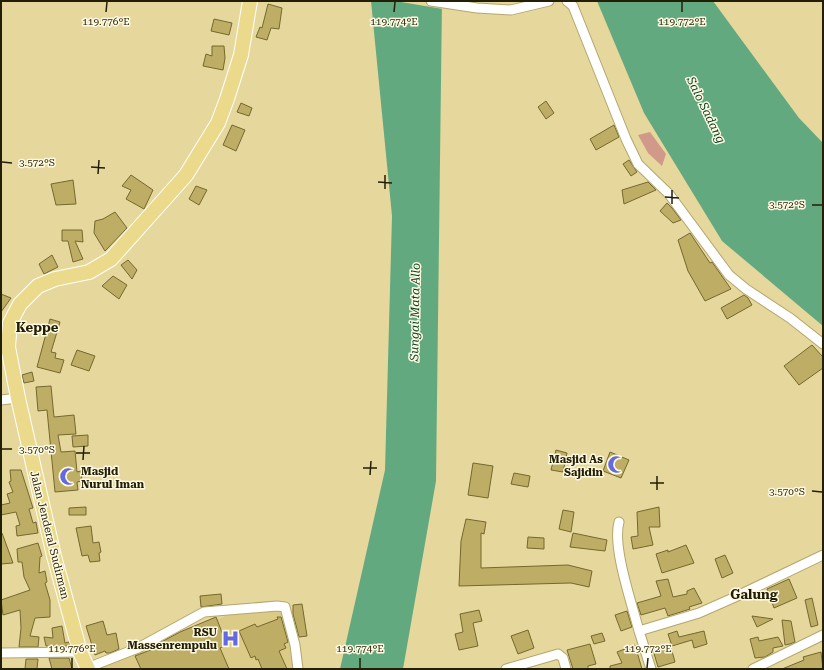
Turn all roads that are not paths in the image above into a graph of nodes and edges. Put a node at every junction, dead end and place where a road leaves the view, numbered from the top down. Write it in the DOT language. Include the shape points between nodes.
graph roads {
  1 [pos="250,1"];
  2 [pos="431,1"];
  3 [pos="549,1"];
  4 [pos="567,1"];
  5 [pos="823,344"];
  6 [pos="18,398"];
  7 [pos="1,400"];
  8 [pos="618,522"];
  9 [pos="823,555"];
  10 [pos="639,631"];
  11 [pos="823,634"];
  12 [pos="80,652"];
  13 [pos="1,653"];
  14 [pos="88,668"];
  15 [pos="298,669"];
  16 [pos="506,669"];
  17 [pos="566,669"];
  18 [pos="651,669"];
  19 [pos="753,669"];
  1 -- 6 [label="highway, Jalan Jenderal Sudirman" via="241,55 218,123 186,175 112,259 89,272 55,279 38,286 14,314 8,347"];
  2 -- 3 [label="street" via="510,10"];
  4 -- 5 [label="street" via="573,6 638,164 669,194 729,275"];
  6 -- 7 [label="street"];
  6 -- 12 [label="highway, Jalan Jenderal Sudirman" via="54,556"];
  8 -- 10 [label="street" via="618,549"];
  9 -- 10 [label="street" via="699,613"];
  10 -- 18 [label="street"];
  11 -- 19 [label="street"];
  12 -- 13 [label="street"];
  12 -- 14 [label="highway, Jalan Jenderal Sudirman"];
  14 -- 15 [label="street" via="138,648 204,612 277,606 285,608 295,645"];
  16 -- 17 [label="street" via="558,654 563,658"];
}
